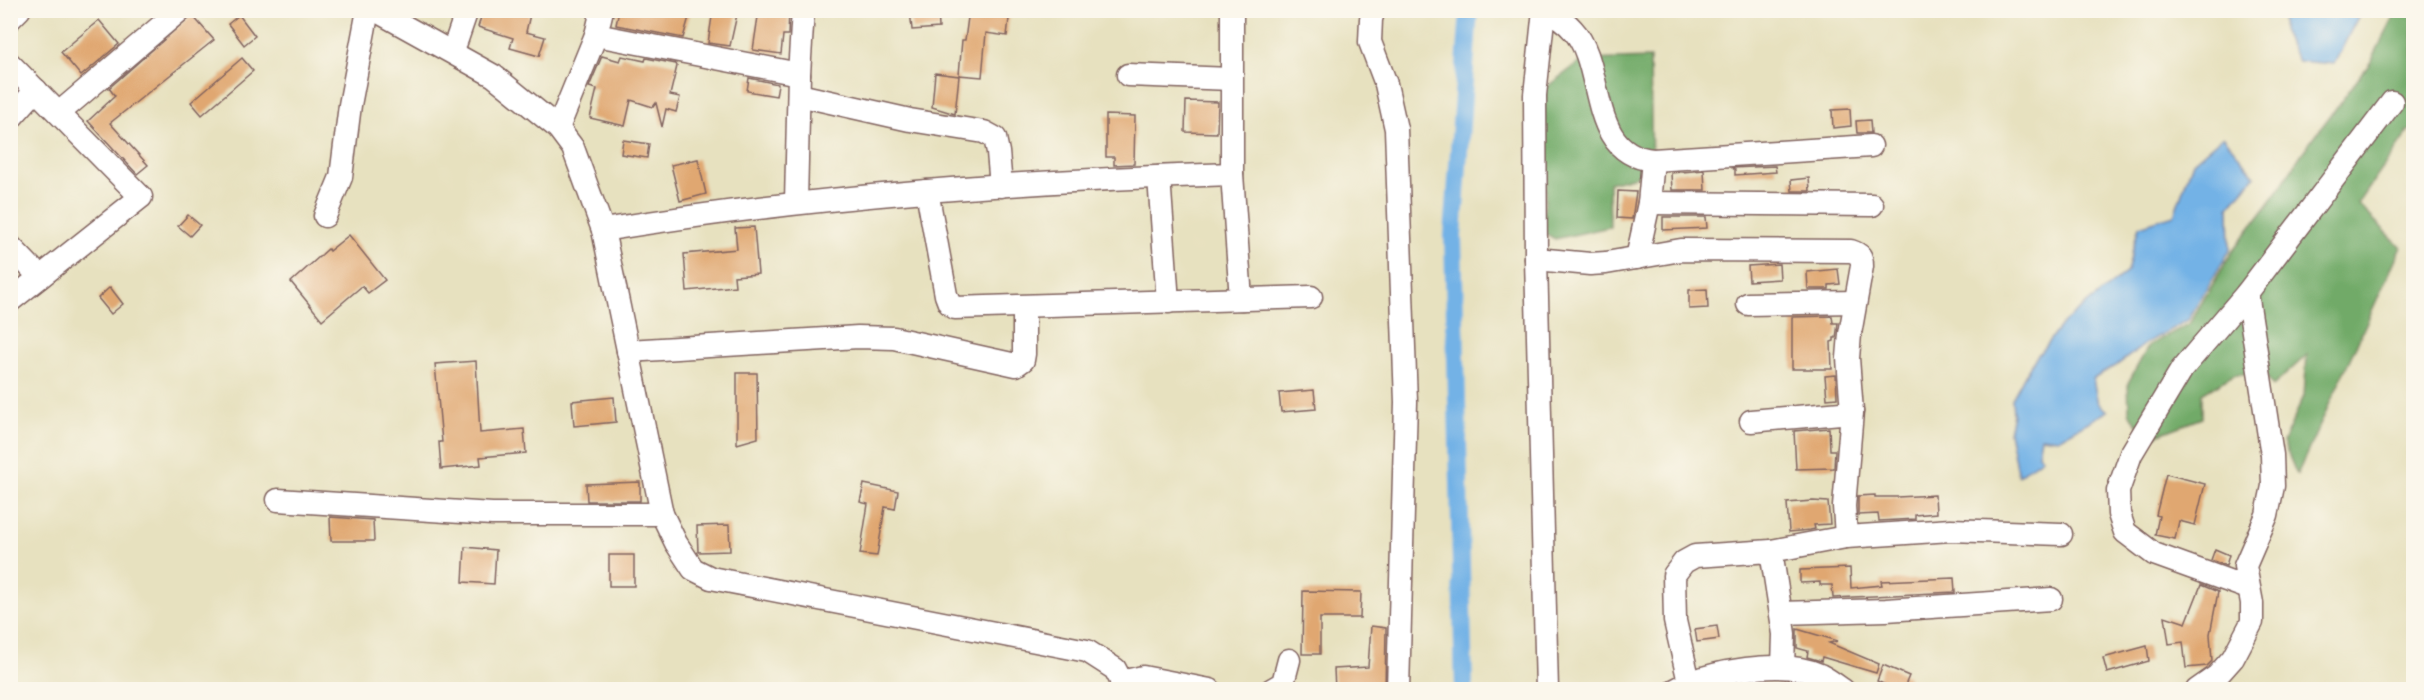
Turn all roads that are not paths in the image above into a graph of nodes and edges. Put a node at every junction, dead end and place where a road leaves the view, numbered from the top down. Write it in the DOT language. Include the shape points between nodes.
graph roads {
  1 [pos="19,10"];
  2 [pos="180,10"];
  3 [pos="368,10"];
  4 [pos="375,10"];
  5 [pos="467,10"];
  6 [pos="602,10"];
  7 [pos="803,10"];
  8 [pos="1232,10"];
  9 [pos="1374,10"];
  10 [pos="1544,14"];
  11 [pos="10,19"];
  12 [pos="596,35"];
  13 [pos="453,51"];
  14 [pos="10,64"];
  15 [pos="1128,75"];
  16 [pos="1231,79"];
  17 [pos="799,85"];
  18 [pos="36,90"];
  19 [pos="2392,102"];
  20 [pos="59,113"];
  21 [pos="10,119"];
  22 [pos="558,128"];
  23 [pos="1871,146"];
  24 [pos="1653,160"];
  25 [pos="1232,174"];
  26 [pos="1159,177"];
  27 [pos="1001,186"];
  28 [pos="927,191"];
  29 [pos="796,202"];
  30 [pos="1649,203"];
  31 [pos="1872,205"];
  32 [pos="325,216"];
  33 [pos="603,230"];
  34 [pos="10,246"];
  35 [pos="1637,258"];
  36 [pos="1536,259"];
  37 [pos="40,277"];
  38 [pos="2247,293"];
  39 [pos="1311,297"];
  40 [pos="1241,299"];
  41 [pos="10,301"];
  42 [pos="1168,302"];
  43 [pos="1856,302"];
  44 [pos="1748,304"];
  45 [pos="1024,307"];
  46 [pos="628,351"];
  47 [pos="1794,405"];
  48 [pos="1852,406"];
  49 [pos="1751,421"];
  50 [pos="278,500"];
  51 [pos="662,514"];
  52 [pos="2061,534"];
  53 [pos="1846,537"];
  54 [pos="1771,551"];
  55 [pos="2248,588"];
  56 [pos="2050,599"];
  57 [pos="1780,613"];
  58 [pos="1289,660"];
  59 [pos="1783,667"];
  60 [pos="1124,686"];
  61 [pos="1682,686"];
  62 [pos="1210,690"];
  63 [pos="1271,690"];
  64 [pos="1398,690"];
  65 [pos="1547,690"];
  66 [pos="1843,690"];
  67 [pos="2197,690"];
  1 -- 11 [label="street"];
  2 -- 20 [label="street"];
  3 -- 32 [label="street" via="340,177"];
  4 -- 13 [label="street"];
  5 -- 13 [label="street"];
  6 -- 12 [label="street"];
  7 -- 17 [label="street"];
  8 -- 16 [label="street"];
  9 -- 64 [label="street" via="1370,42 1386,84 1396,129 1404,355 1406,448"];
  10 -- 24 [label="street" via="1574,31 1584,48 1612,134 1633,155"];
  10 -- 36 [label="street" via="1535,95"];
  12 -- 17 [label="street"];
  12 -- 22 [label="street"];
  13 -- 22 [label="street" via="494,76"];
  14 -- 18 [label="street"];
  15 -- 16 [label="street"];
  16 -- 25 [label="street"];
  17 -- 27 [label="street" via="910,120 984,132 995,138"];
  17 -- 29 [label="street"];
  18 -- 20 [label="street"];
  18 -- 21 [label="street"];
  19 -- 38 [label="street"];
  20 -- 37 [label="street" via="141,197"];
  22 -- 33 [label="street" via="573,148"];
  23 -- 24 [label="street"];
  24 -- 30 [label="street"];
  25 -- 26 [label="street"];
  25 -- 40 [label="street"];
  26 -- 27 [label="street"];
  26 -- 42 [label="street"];
  27 -- 28 [label="street"];
  28 -- 29 [label="street"];
  28 -- 45 [label="street" via="949,303 963,309"];
  29 -- 33 [label="street"];
  30 -- 31 [label="street"];
  30 -- 35 [label="street"];
  33 -- 46 [label="street"];
  34 -- 37 [label="street"];
  35 -- 36 [label="street" via="1590,264"];
  35 -- 43 [label="street" via="1664,251 1701,249 1851,251 1862,258"];
  36 -- 65 [label="street"];
  37 -- 41 [label="street"];
  38 -- 55 [label="street" via="2272,455 2273,486 2267,515 2245,566"];
  38 -- 55 [label="street" via="2182,369 2131,454 2118,491 2125,532 2141,546"];
  39 -- 40 [label="street"];
  40 -- 42 [label="street"];
  42 -- 45 [label="street"];
  43 -- 44 [label="street"];
  43 -- 48 [label="street" via="1848,358"];
  45 -- 46 [label="street" via="1024,354 1016,365 894,338"];
  46 -- 51 [label="street"];
  47 -- 48 [label="street"];
  48 -- 49 [label="street"];
  48 -- 53 [label="street" via="1844,506"];
  50 -- 51 [label="street" via="492,514"];
  51 -- 60 [label="street" via="693,569 711,578 1087,651 1115,669"];
  52 -- 53 [label="street" via="1951,530"];
  53 -- 54 [label="street"];
  54 -- 57 [label="street"];
  54 -- 61 [label="street" via="1695,556 1674,575"];
  55 -- 67 [label="street" via="2252,622 2233,658"];
  56 -- 57 [label="street"];
  57 -- 59 [label="street"];
  58 -- 63 [label="street" via="1282,683"];
  59 -- 61 [label="street" via="1719,673"];
  59 -- 66 [label="street" via="1819,675"];
  60 -- 62 [label="street" via="1143,677"];
}
